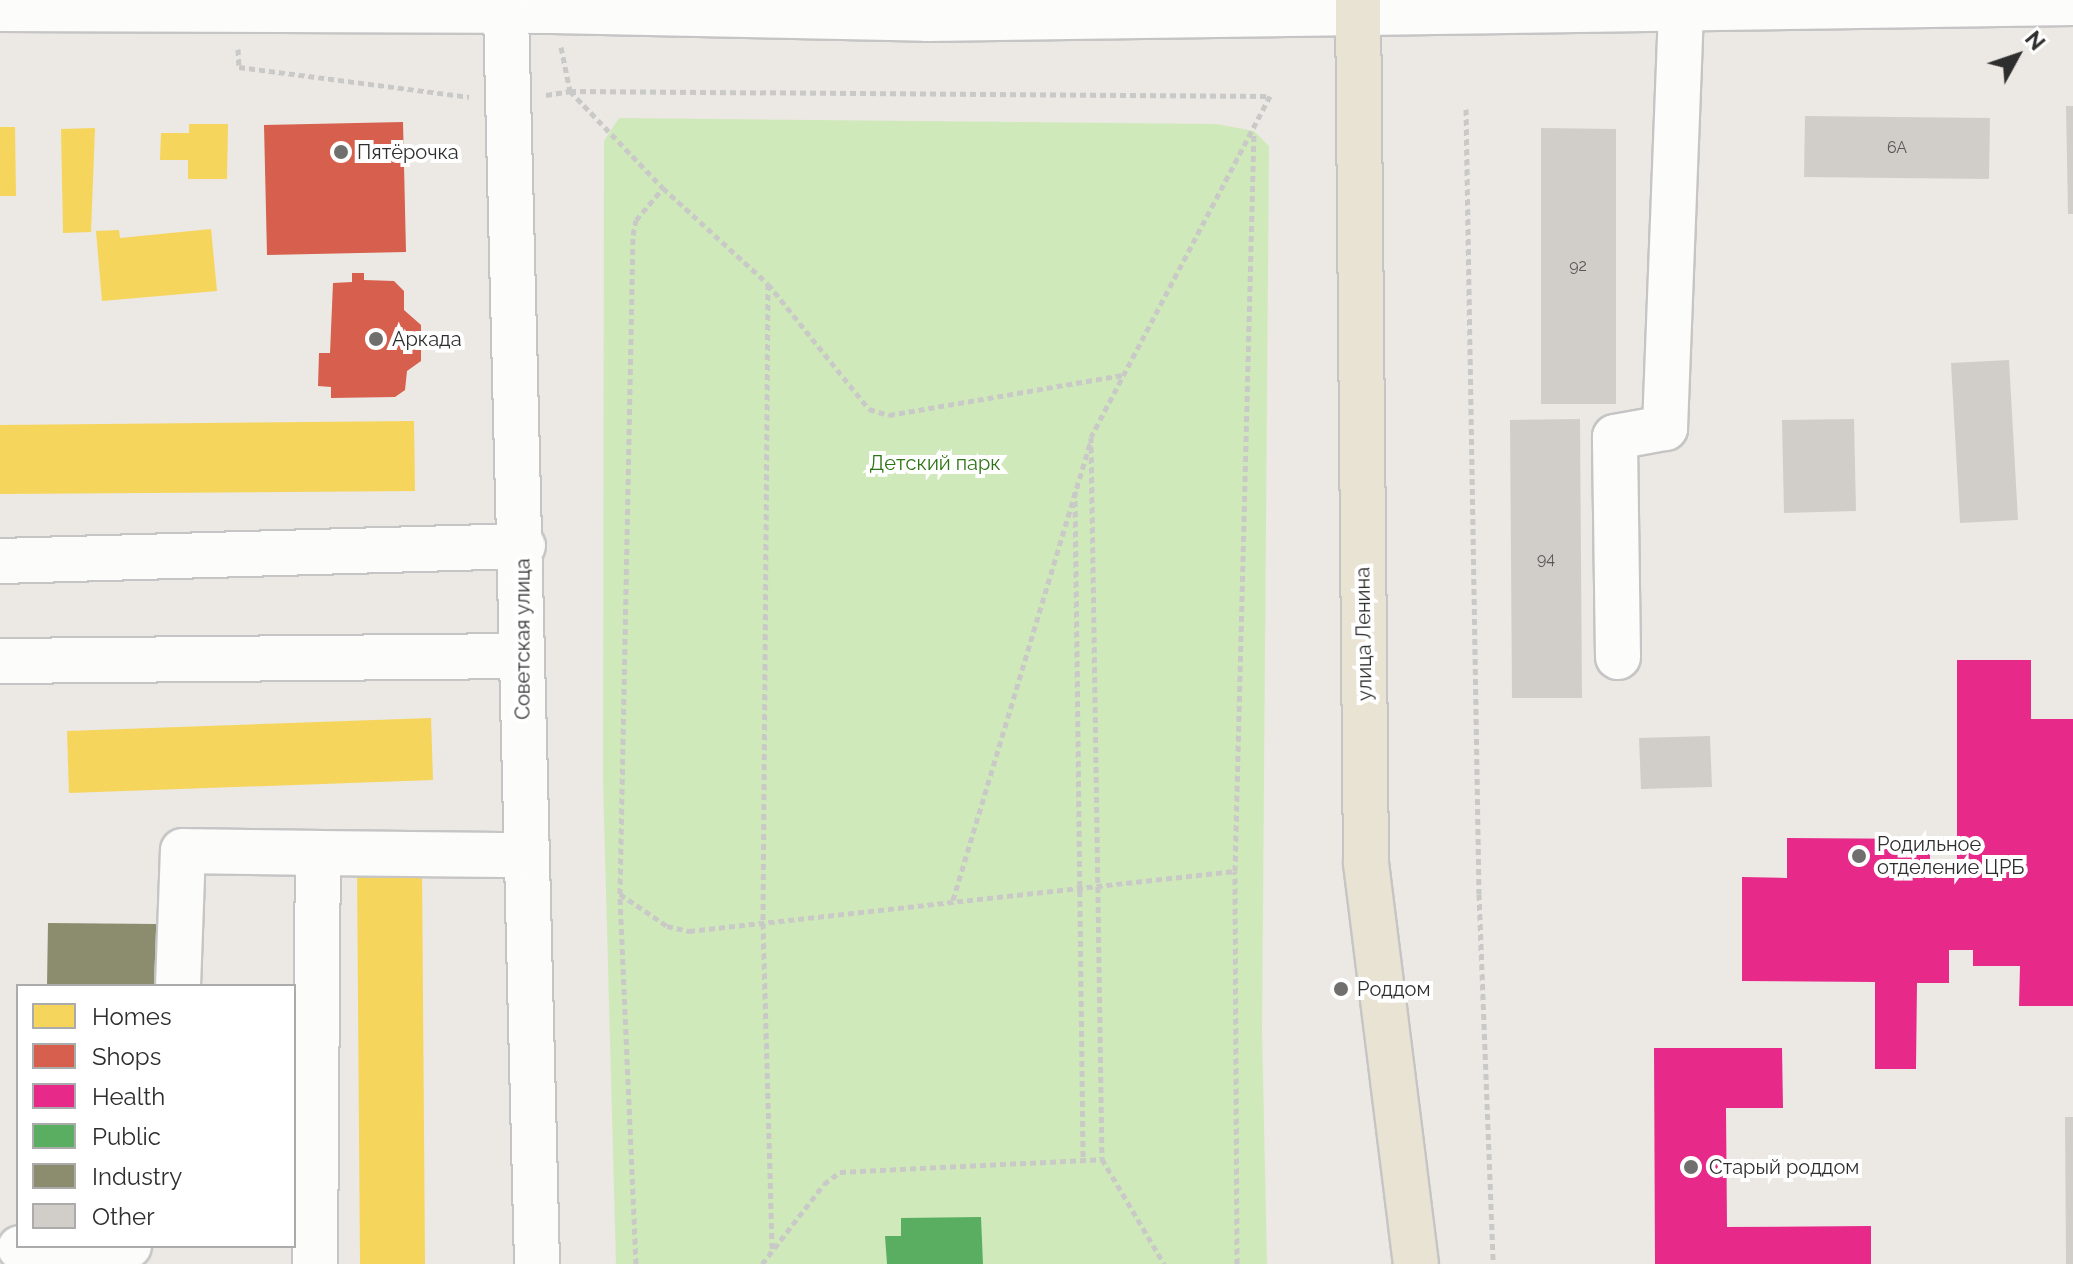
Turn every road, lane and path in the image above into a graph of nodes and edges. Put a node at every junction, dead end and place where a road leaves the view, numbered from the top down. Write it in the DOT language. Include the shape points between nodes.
graph roads {
  1 [pos="2073,3"];
  2 [pos="364,5"];
  3 [pos="1358,5"];
  4 [pos="1709,6"];
  5 [pos="0,9"];
  6 [pos="235,10"];
  7 [pos="506,13"];
  8 [pos="570,91"];
  9 [pos="509,101"];
  10 [pos="1466,109"];
  11 [pos="1254,131"];
  12 [pos="663,188"];
  13 [pos="768,284"];
  14 [pos="1123,375"];
  15 [pos="1091,437"];
  16 [pos="1075,491"];
  17 [pos="523,546"];
  18 [pos="0,561"];
  19 [pos="522,656"];
  20 [pos="1618,657"];
  21 [pos="0,661"];
  22 [pos="318,853"];
  23 [pos="526,855"];
  24 [pos="1235,871"];
  25 [pos="1102,886"];
  26 [pos="1078,888"];
  27 [pos="620,894"];
  28 [pos="953,900"];
  29 [pos="763,923"];
  30 [pos="178,984"];
  31 [pos="1102,1159"];
  32 [pos="1083,1160"];
  33 [pos="772,1251"];
  34 [pos="315,1264"];
  35 [pos="537,1264"];
  36 [pos="636,1264"];
  37 [pos="762,1264"];
  38 [pos="1164,1264"];
  39 [pos="1237,1264"];
  40 [pos="1416,1264"];
  41 [pos="1493,1264"];
  1 -- 4 [label="street"];
  2 -- 6 [label="street"];
  2 -- 7 [label="street"];
  3 -- 4 [label="street" via="1483,14"];
  3 -- 7 [label="street" via="927,19"];
  3 -- 40 [label="main road, улица Ленина" via="1366,863"];
  4 -- 20 [label="street" via="1665,428 1615,437"];
  5 -- 6 [label="street"];
  6 -- 9 [label="path" via="239,67"];
  7 -- 9 [label="street, Советская улица"];
  8 -- 9 [label="path"];
  8 -- 11 [label="path" via="1270,96"];
  8 -- 12 [label="path"];
  9 -- 17 [label="street, Советская улица"];
  10 -- 41 [label="path" via="1479,894"];
  11 -- 14 [label="path"];
  11 -- 24 [label="path"];
  12 -- 13 [label="path"];
  12 -- 27 [label="path" via="636,220 633,235"];
  13 -- 14 [label="path" via="853,395 869,409 889,415"];
  13 -- 29 [label="path"];
  14 -- 15 [label="path"];
  15 -- 16 [label="path"];
  15 -- 25 [label="path"];
  16 -- 26 [label="path"];
  16 -- 28 [label="path"];
  17 -- 18 [label="street"];
  17 -- 19 [label="street, Советская улица"];
  19 -- 21 [label="street"];
  19 -- 23 [label="street, Советская улица"];
  22 -- 23 [label="street"];
  22 -- 30 [label="street" via="183,851"];
  22 -- 34 [label="street"];
  23 -- 35 [label="street, Советская улица"];
  24 -- 25 [label="path"];
  24 -- 39 [label="path"];
  25 -- 26 [label="path"];
  25 -- 31 [label="path"];
  26 -- 28 [label="path"];
  26 -- 32 [label="path"];
  27 -- 29 [label="path" via="679,930"];
  27 -- 36 [label="path"];
  28 -- 29 [label="path"];
  29 -- 33 [label="path"];
  31 -- 32 [label="path"];
  31 -- 38 [label="path"];
  32 -- 33 [label="path" via="840,1172 824,1184"];
  33 -- 37 [label="path"];
}
